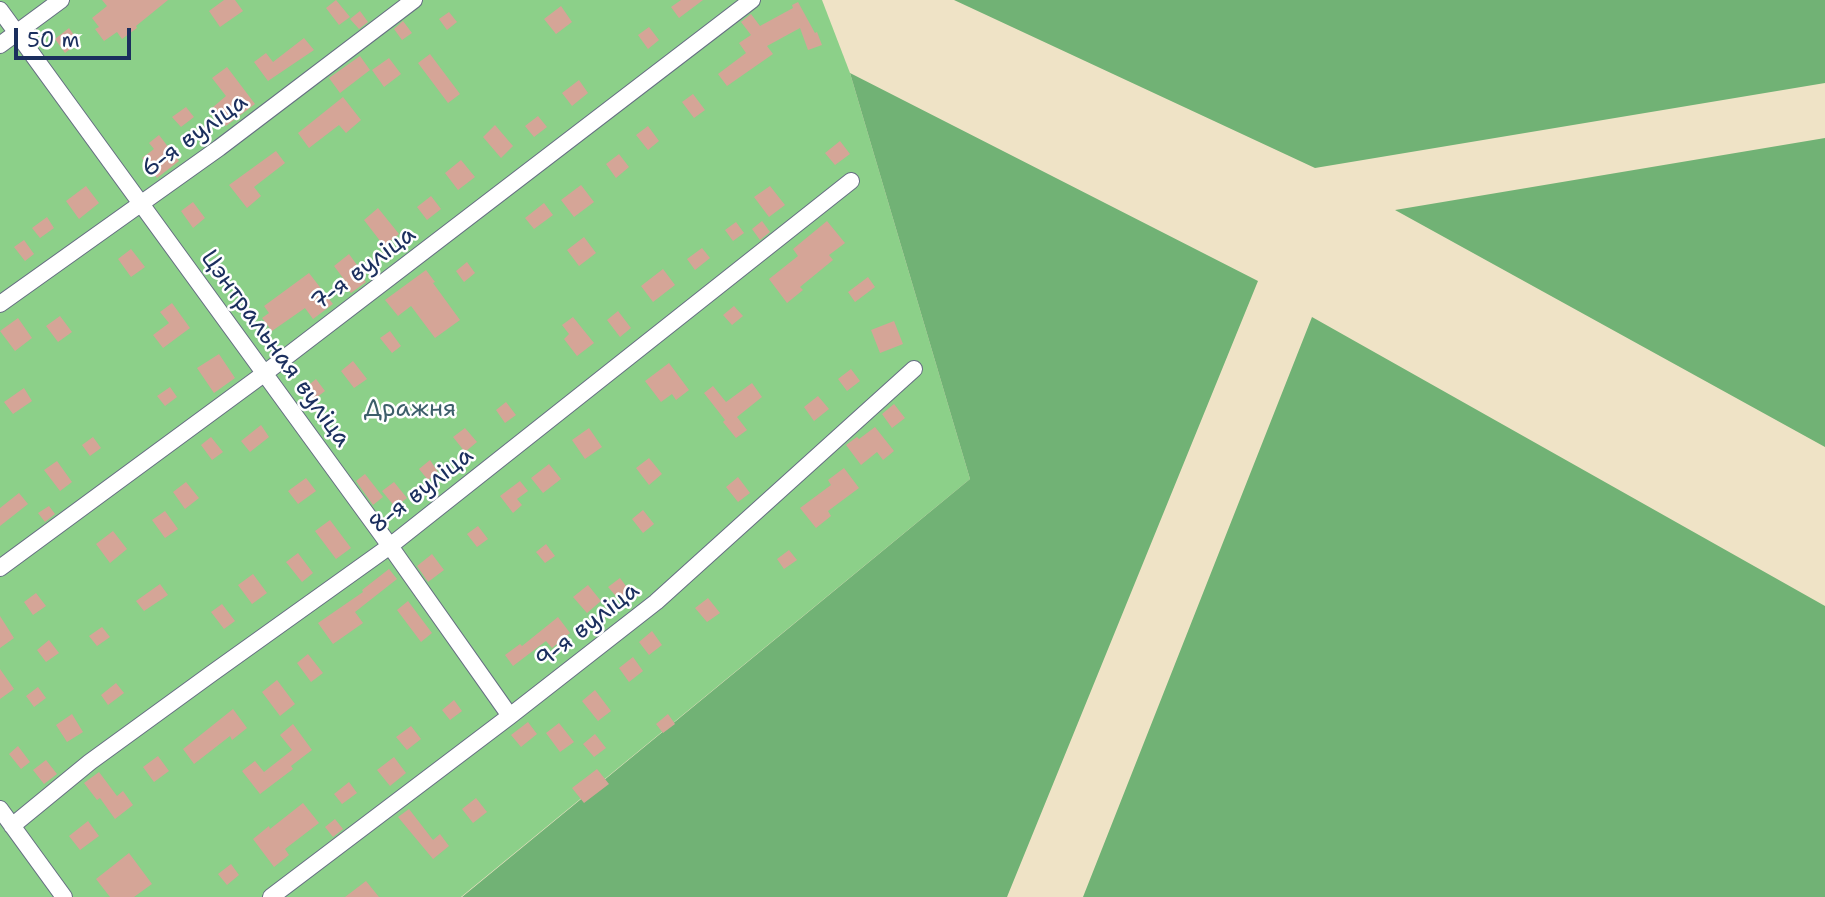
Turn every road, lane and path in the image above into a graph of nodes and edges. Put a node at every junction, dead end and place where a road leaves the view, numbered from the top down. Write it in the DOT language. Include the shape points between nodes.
graph roads {
  1 [pos="61,0"];
  2 [pos="414,0"];
  3 [pos="752,0"];
  4 [pos="0,10"];
  5 [pos="17,32"];
  6 [pos="0,45"];
  7 [pos="851,181"];
  8 [pos="141,204"];
  9 [pos="0,304"];
  10 [pos="914,369"];
  11 [pos="265,373"];
  12 [pos="390,546"];
  13 [pos="0,568"];
  14 [pos="510,716"];
  15 [pos="0,809"];
  16 [pos="12,826"];
  17 [pos="64,897"];
  18 [pos="271,897"];
  1 -- 5 [label="street"];
  2 -- 8 [label="street, 6-я вуліца"];
  3 -- 11 [label="street, 7-я вуліца"];
  4 -- 5 [label="street, Цэнтральная вуліца"];
  5 -- 6 [label="street"];
  5 -- 8 [label="street, Цэнтральная вуліца"];
  7 -- 12 [label="street, 8-я вуліца"];
  8 -- 9 [label="street, 6-я вуліца"];
  8 -- 11 [label="street, Цэнтральная вуліца"];
  10 -- 14 [label="street, 9-я вуліца" via="656,602"];
  11 -- 12 [label="street, Цэнтральная вуліца"];
  11 -- 13 [label="street, 7-я вуліца"];
  12 -- 14 [label="street, Цэнтральная вуліца"];
  12 -- 16 [label="street, 8-я вуліца" via="101,754"];
  14 -- 18 [label="street, 9-я вуліца"];
  15 -- 16 [label="street"];
  16 -- 17 [label="street"];
}
